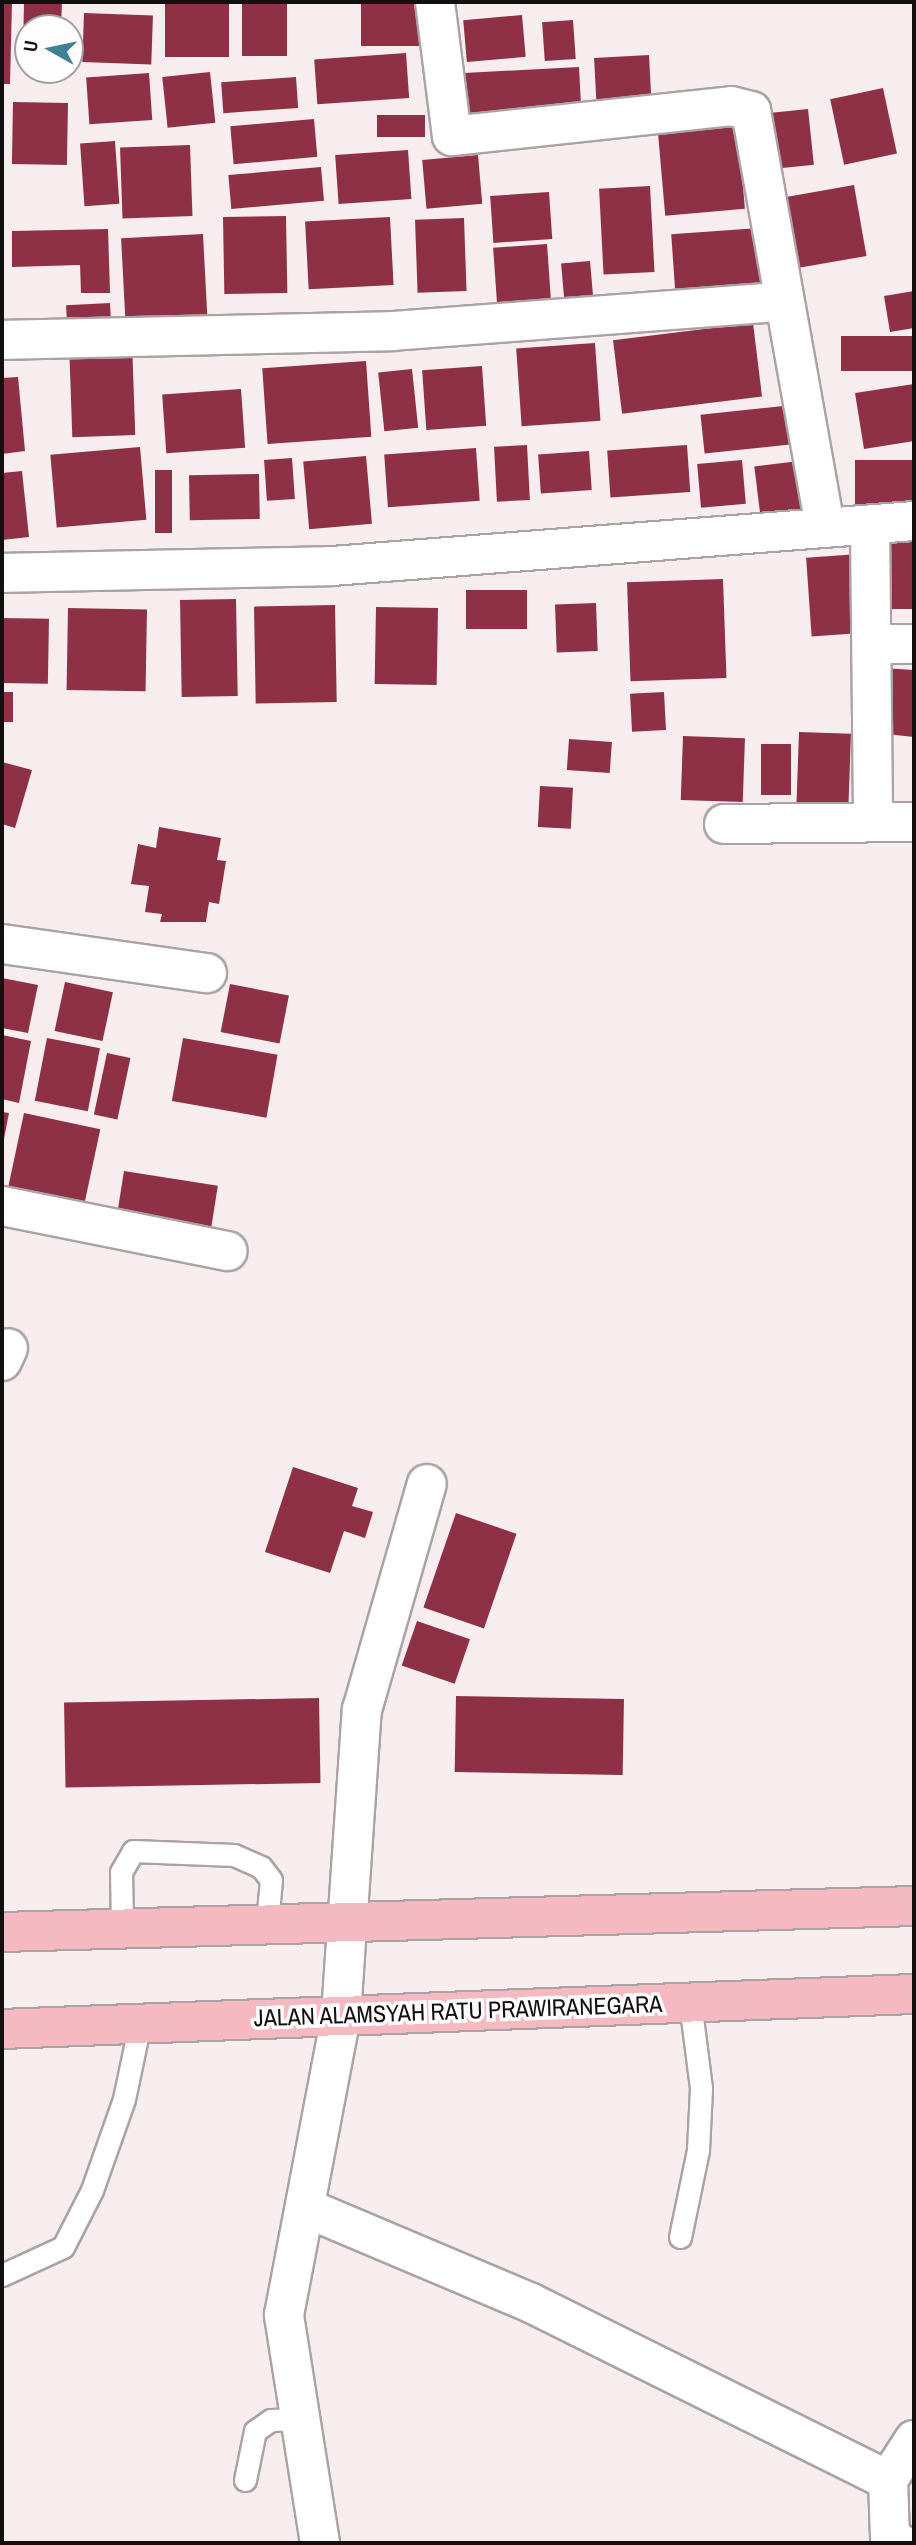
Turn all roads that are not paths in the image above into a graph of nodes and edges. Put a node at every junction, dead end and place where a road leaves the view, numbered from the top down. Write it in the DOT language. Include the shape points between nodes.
graph roads {
  1 [pos="435,2"];
  2 [pos="783,302"];
  3 [pos="2,340"];
  4 [pos="914,521"];
  5 [pos="870,525"];
  6 [pos="825,527"];
  7 [pos="2,573"];
  8 [pos="876,644"];
  9 [pos="914,644"];
  10 [pos="873,821"];
  11 [pos="914,822"];
  12 [pos="724,824"];
  13 [pos="2,944"];
  14 [pos="207,973"];
  15 [pos="2,1206"];
  16 [pos="228,1251"];
  17 [pos="427,1484"];
  18 [pos="914,1906"];
  19 [pos="345,1919"];
  20 [pos="267,1922"];
  21 [pos="122,1927"];
  22 [pos="2,1931"];
  23 [pos="914,1994"];
  24 [pos="690,2002"];
  25 [pos="341,2015"];
  26 [pos="140,2023"];
  27 [pos="2,2029"];
  28 [pos="306,2208"];
  29 [pos="680,2237"];
  30 [pos="2,2275"];
  31 [pos="298,2419"];
  32 [pos="914,2440"];
  33 [pos="245,2480"];
  34 [pos="888,2480"];
  35 [pos="893,2542"];
  36 [pos="320,2543"];
  1 -- 2 [label="street" via="452,136 748,107"];
  2 -- 3 [label="street" via="393,331"];
  2 -- 6 [label="street"];
  4 -- 5 [label="street"];
  5 -- 6 [label="street"];
  5 -- 8 [label="street"];
  6 -- 7 [label="street" via="332,566"];
  8 -- 9 [label="street"];
  8 -- 10 [label="street"];
  10 -- 11 [label="street"];
  10 -- 12 [label="street"];
  13 -- 14 [label="street"];
  15 -- 16 [label="street"];
  17 -- 19 [label="street" via="362,1710"];
  18 -- 19 [label="highway"];
  19 -- 20 [label="highway"];
  19 -- 25 [label="street"];
  20 -- 21 [label="highway"];
  20 -- 21 [label="lane" via="271,1880 261,1867 234,1855 133,1851 121,1872"];
  21 -- 22 [label="highway"];
  23 -- 24 [label="highway, JALAN ALAMSYAH RATU PRAWIRANEGARA"];
  24 -- 25 [label="highway, JALAN ALAMSYAH RATU PRAWIRANEGARA"];
  24 -- 29 [label="lane" via="701,2088 698,2150"];
  25 -- 26 [label="highway, JALAN ALAMSYAH RATU PRAWIRANEGARA"];
  25 -- 28 [label="street"];
  26 -- 27 [label="highway, JALAN ALAMSYAH RATU PRAWIRANEGARA"];
  26 -- 30 [label="lane" via="124,2099 92,2190 63,2247"];
  28 -- 31 [label="street" via="284,2315"];
  28 -- 34 [label="street" via="531,2303"];
  31 -- 33 [label="lane" via="271,2420 255,2431"];
  31 -- 36 [label="street"];
  32 -- 34 [label="street"];
  34 -- 35 [label="street"];
}
